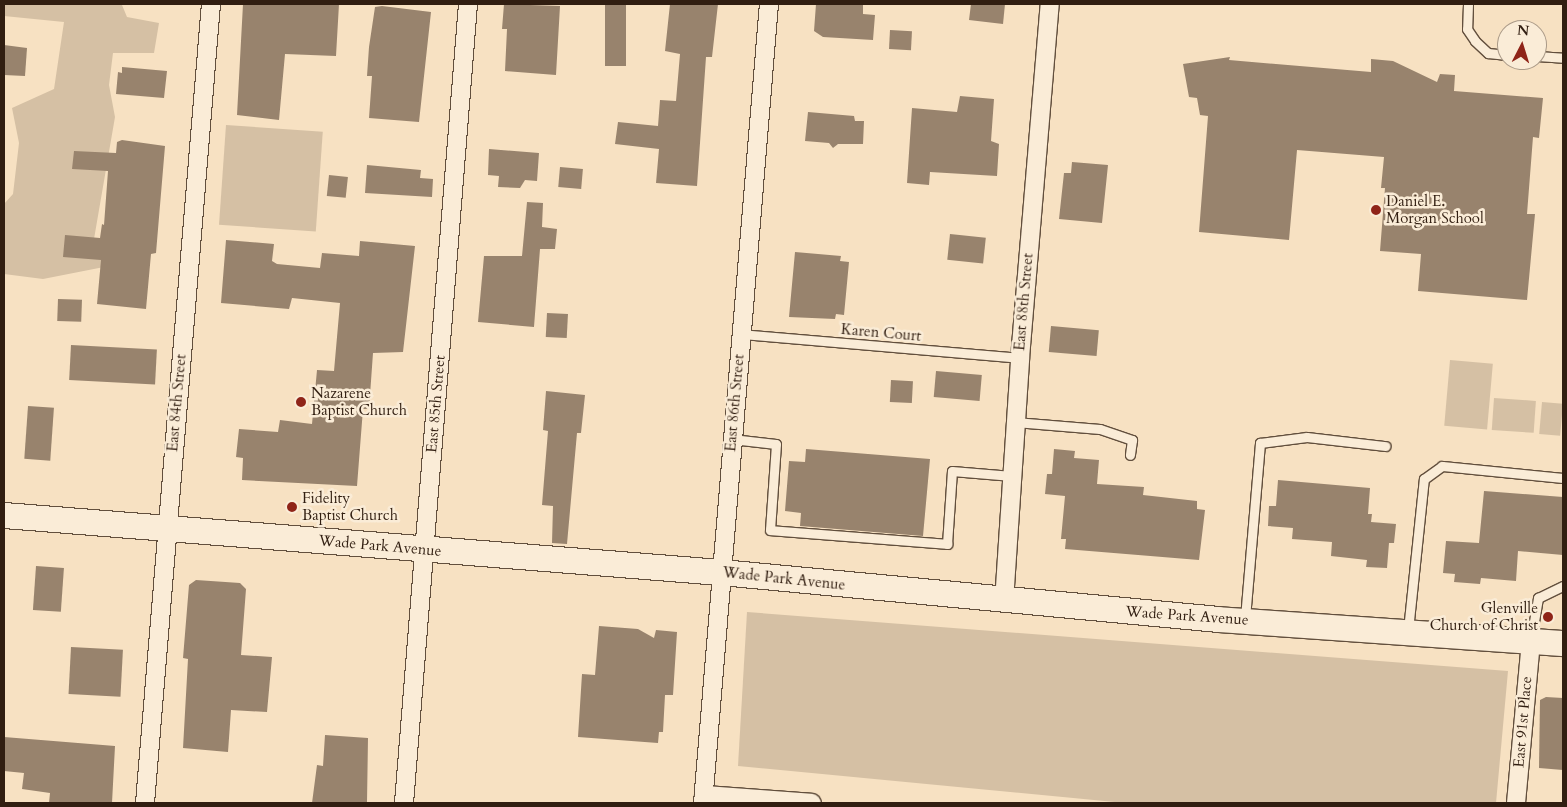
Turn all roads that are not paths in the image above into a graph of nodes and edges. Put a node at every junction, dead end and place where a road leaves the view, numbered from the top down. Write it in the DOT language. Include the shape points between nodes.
graph roads {
  1 [pos="211,4"];
  2 [pos="468,4"];
  3 [pos="770,4"];
  4 [pos="1050,4"];
  5 [pos="1468,4"];
  6 [pos="1497,53"];
  7 [pos="1547,57"];
  8 [pos="1563,58"];
  9 [pos="741,334"];
  10 [pos="1020,358"];
  11 [pos="1015,422"];
  12 [pos="732,439"];
  13 [pos="1384,446"];
  14 [pos="1130,455"];
  15 [pos="1012,476"];
  16 [pos="1563,478"];
  17 [pos="4,515"];
  18 [pos="167,528"];
  19 [pos="424,550"];
  20 [pos="721,572"];
  21 [pos="1563,586"];
  22 [pos="1004,602"];
  23 [pos="1244,621"];
  24 [pos="1408,632"];
  25 [pos="1530,640"];
  26 [pos="1563,643"];
  27 [pos="703,799"];
  28 [pos="145,803"];
  29 [pos="404,803"];
  30 [pos="812,803"];
  31 [pos="1516,803"];
  1 -- 18 [label="street, East 84th Street"];
  2 -- 19 [label="street, East 85th Street"];
  3 -- 9 [label="street, East 86th Street"];
  4 -- 10 [label="street, East 88th Street"];
  5 -- 6 [label="lane" via="1467,29 1488,53"];
  7 -- 8 [label="lane"];
  9 -- 10 [label="lane, Karen Court"];
  9 -- 12 [label="street, East 86th Street"];
  10 -- 11 [label="street, East 88th Street"];
  11 -- 14 [label="lane" via="1100,429 1132,440"];
  11 -- 15 [label="street, East 88th Street"];
  12 -- 15 [label="lane" via="776,444 770,530 947,544 952,471"];
  12 -- 20 [label="street, East 86th Street"];
  13 -- 23 [label="lane" via="1307,437 1260,443"];
  15 -- 22 [label="street, East 88th Street"];
  16 -- 24 [label="lane" via="1442,466 1424,479"];
  17 -- 18 [label="street, Wade Park Avenue"];
  18 -- 19 [label="street, Wade Park Avenue"];
  18 -- 28 [label="street, East 84th Street"];
  19 -- 20 [label="street, Wade Park Avenue"];
  19 -- 29 [label="street, East 85th Street"];
  20 -- 22 [label="street, Wade Park Avenue"];
  20 -- 27 [label="street, East 86th Street"];
  21 -- 25 [label="lane" via="1538,598"];
  22 -- 23 [label="street, Wade Park Avenue"];
  23 -- 24 [label="street, Wade Park Avenue"];
  24 -- 25 [label="street, Wade Park Avenue"];
  25 -- 26 [label="street, Wade Park Avenue"];
  25 -- 31 [label="street, East 91st Place"];
  27 -- 30 [label="street"];
}
